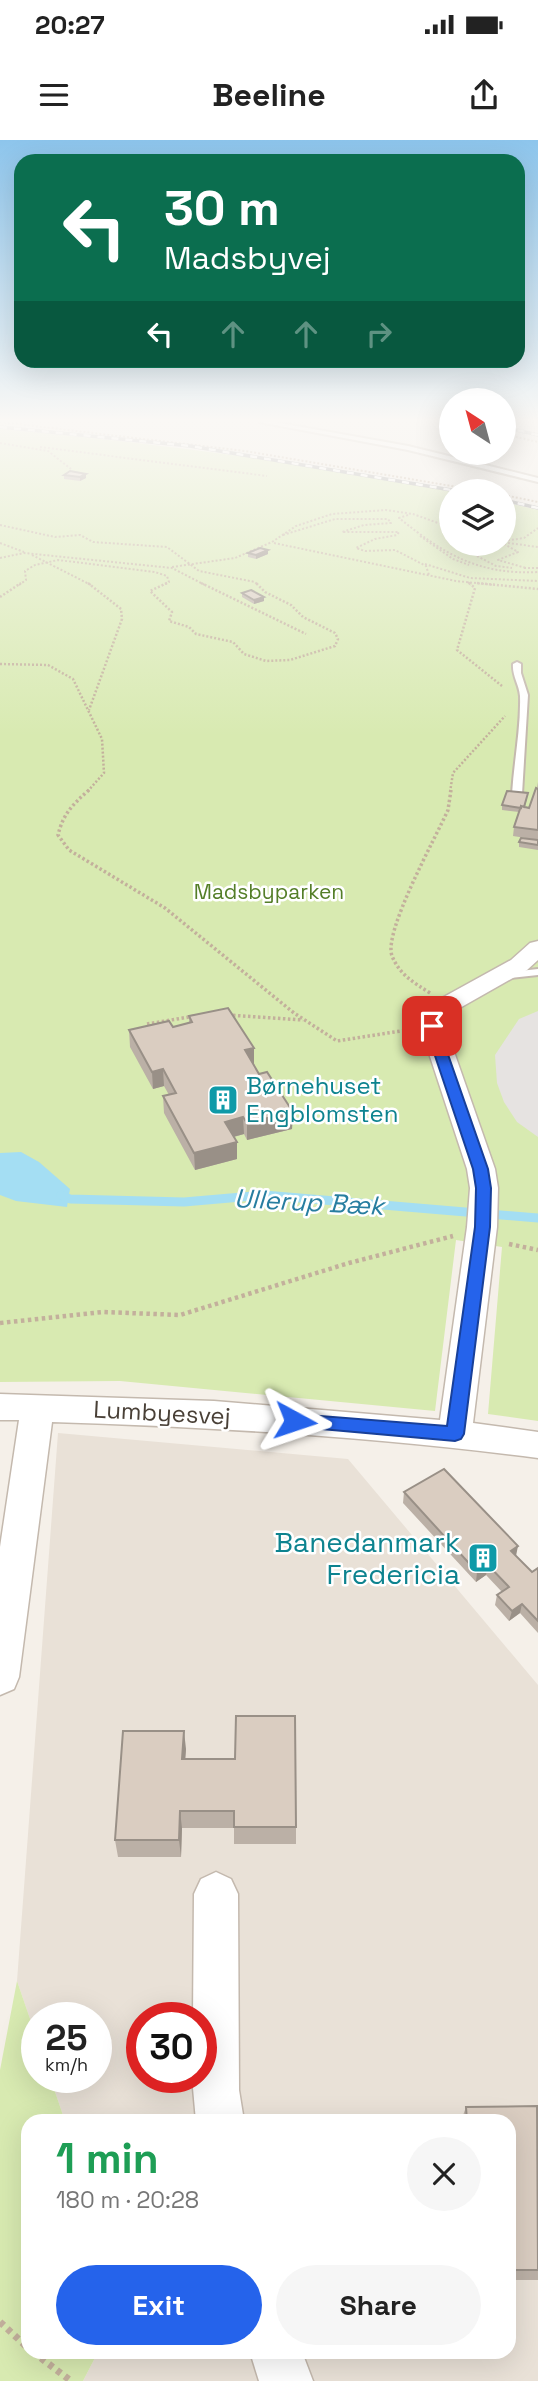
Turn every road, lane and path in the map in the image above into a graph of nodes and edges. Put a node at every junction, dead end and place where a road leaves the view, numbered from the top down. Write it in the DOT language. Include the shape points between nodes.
graph roads {
  1 [pos="7,527"];
  2 [pos="295,527"];
  3 [pos="310,527"];
  4 [pos="359,527"];
  5 [pos="410,527"];
  6 [pos="538,528"];
  7 [pos="283,535"];
  8 [pos="516,540"];
  9 [pos="272,542"];
  10 [pos="0,543"];
  11 [pos="516,544"];
  12 [pos="538,547"];
  13 [pos="24,553"];
  14 [pos="477,556"];
  15 [pos="509,556"];
  16 [pos="0,558"];
  17 [pos="51,562"];
  18 [pos="421,564"];
  19 [pos="193,565"];
  20 [pos="172,568"];
  21 [pos="526,568"];
  22 [pos="538,570"];
  23 [pos="429,575"];
  24 [pos="538,581"];
  25 [pos="468,582"];
  26 [pos="538,589"];
  27 [pos="0,597"];
  28 [pos="306,634"];
  29 [pos="0,664"];
  30 [pos="517,664"];
  31 [pos="505,688"];
  32 [pos="89,711"];
  33 [pos="507,712"];
  34 [pos="517,794"];
  35 [pos="538,948"];
  36 [pos="538,972"];
  37 [pos="498,977"];
  38 [pos="449,1004"];
  39 [pos="201,1016"];
  40 [pos="215,1016"];
  41 [pos="304,1020"];
  42 [pos="147,1024"];
  43 [pos="432,1026"];
  44 [pos="482,1232"];
  45 [pos="0,1323"];
  46 [pos="0,1407"];
  47 [pos="37,1407"];
  48 [pos="455,1434"];
  49 [pos="538,1445"];
  50 [pos="0,1676"];
  51 [pos="216,1894"];
  52 [pos="219,2114"];
  53 [pos="0,2322"];
  54 [pos="21,2342"];
  55 [pos="42,2359"];
  56 [pos="278,2359"];
  57 [pos="71,2381"];
  58 [pos="286,2381"];
  1 -- 19 [label="path" via="55,537 80,535 93,542 167,547"];
  2 -- 7 [label="path"];
  3 -- 7 [label="path"];
  4 -- 18 [label="path" via="342,532 400,534 356,548 396,551"];
  5 -- 22 [label="path" via="475,567"];
  6 -- 8 [label="path"];
  7 -- 9 [label="path"];
  9 -- 19 [label="path" via="235,558"];
  9 -- 23 [label="path"];
  10 -- 13 [label="path"];
  11 -- 12 [label="path"];
  13 -- 16 [label="path"];
  13 -- 17 [label="path"];
  13 -- 20 [label="path"];
  14 -- 21 [label="path" via="496,566"];
  15 -- 21 [label="path" via="498,561"];
  17 -- 19 [label="path" via="159,572 171,581 150,591 172,612 169,621 197,634 233,642 240,652 254,658 300,658 337,644 338,635 303,617 255,582 199,571"];
  17 -- 27 [label="path" via="27,569 26,580"];
  17 -- 32 [label="path" via="121,609 122,619"];
  18 -- 23 [label="path"];
  18 -- 24 [label="path" via="470,578"];
  19 -- 20 [label="path"];
  20 -- 28 [label="path"];
  21 -- 22 [label="path"];
  23 -- 25 [label="path"];
  25 -- 26 [label="path"];
  25 -- 31 [label="path" via="475,588 457,650"];
  29 -- 32 [label="path" via="58,667 73,679"];
  30 -- 34 [label="lane" via="524,691"];
  32 -- 41 [label="path" via="102,739 104,773 65,810 58,835 69,850 165,908"];
  33 -- 38 [label="path" via="453,773 448,810 394,926 391,953 403,976"];
  35 -- 37 [label="street"];
  36 -- 37 [label="lane"];
  37 -- 38 [label="street"];
  38 -- 43 [label="street"];
  39 -- 42 [label="path"];
  40 -- 41 [label="path"];
  41 -- 43 [label="path" via="337,1041"];
  43 -- 44 [label="street" via="481,1169"];
  44 -- 45 [label="path" via="349,1263 180,1315 103,1312"];
  44 -- 48 [label="street"];
  46 -- 47 [label="street, Lumbyesvej"];
  47 -- 48 [label="street, Lumbyesvej" via="214,1414"];
  47 -- 50 [label="street"];
  48 -- 49 [label="street, Lumbyesvej"];
  51 -- 52 [label="street" via="215,2090"];
  53 -- 54 [label="path"];
  55 -- 57 [label="path"];
  56 -- 58 [label="street"];
}
